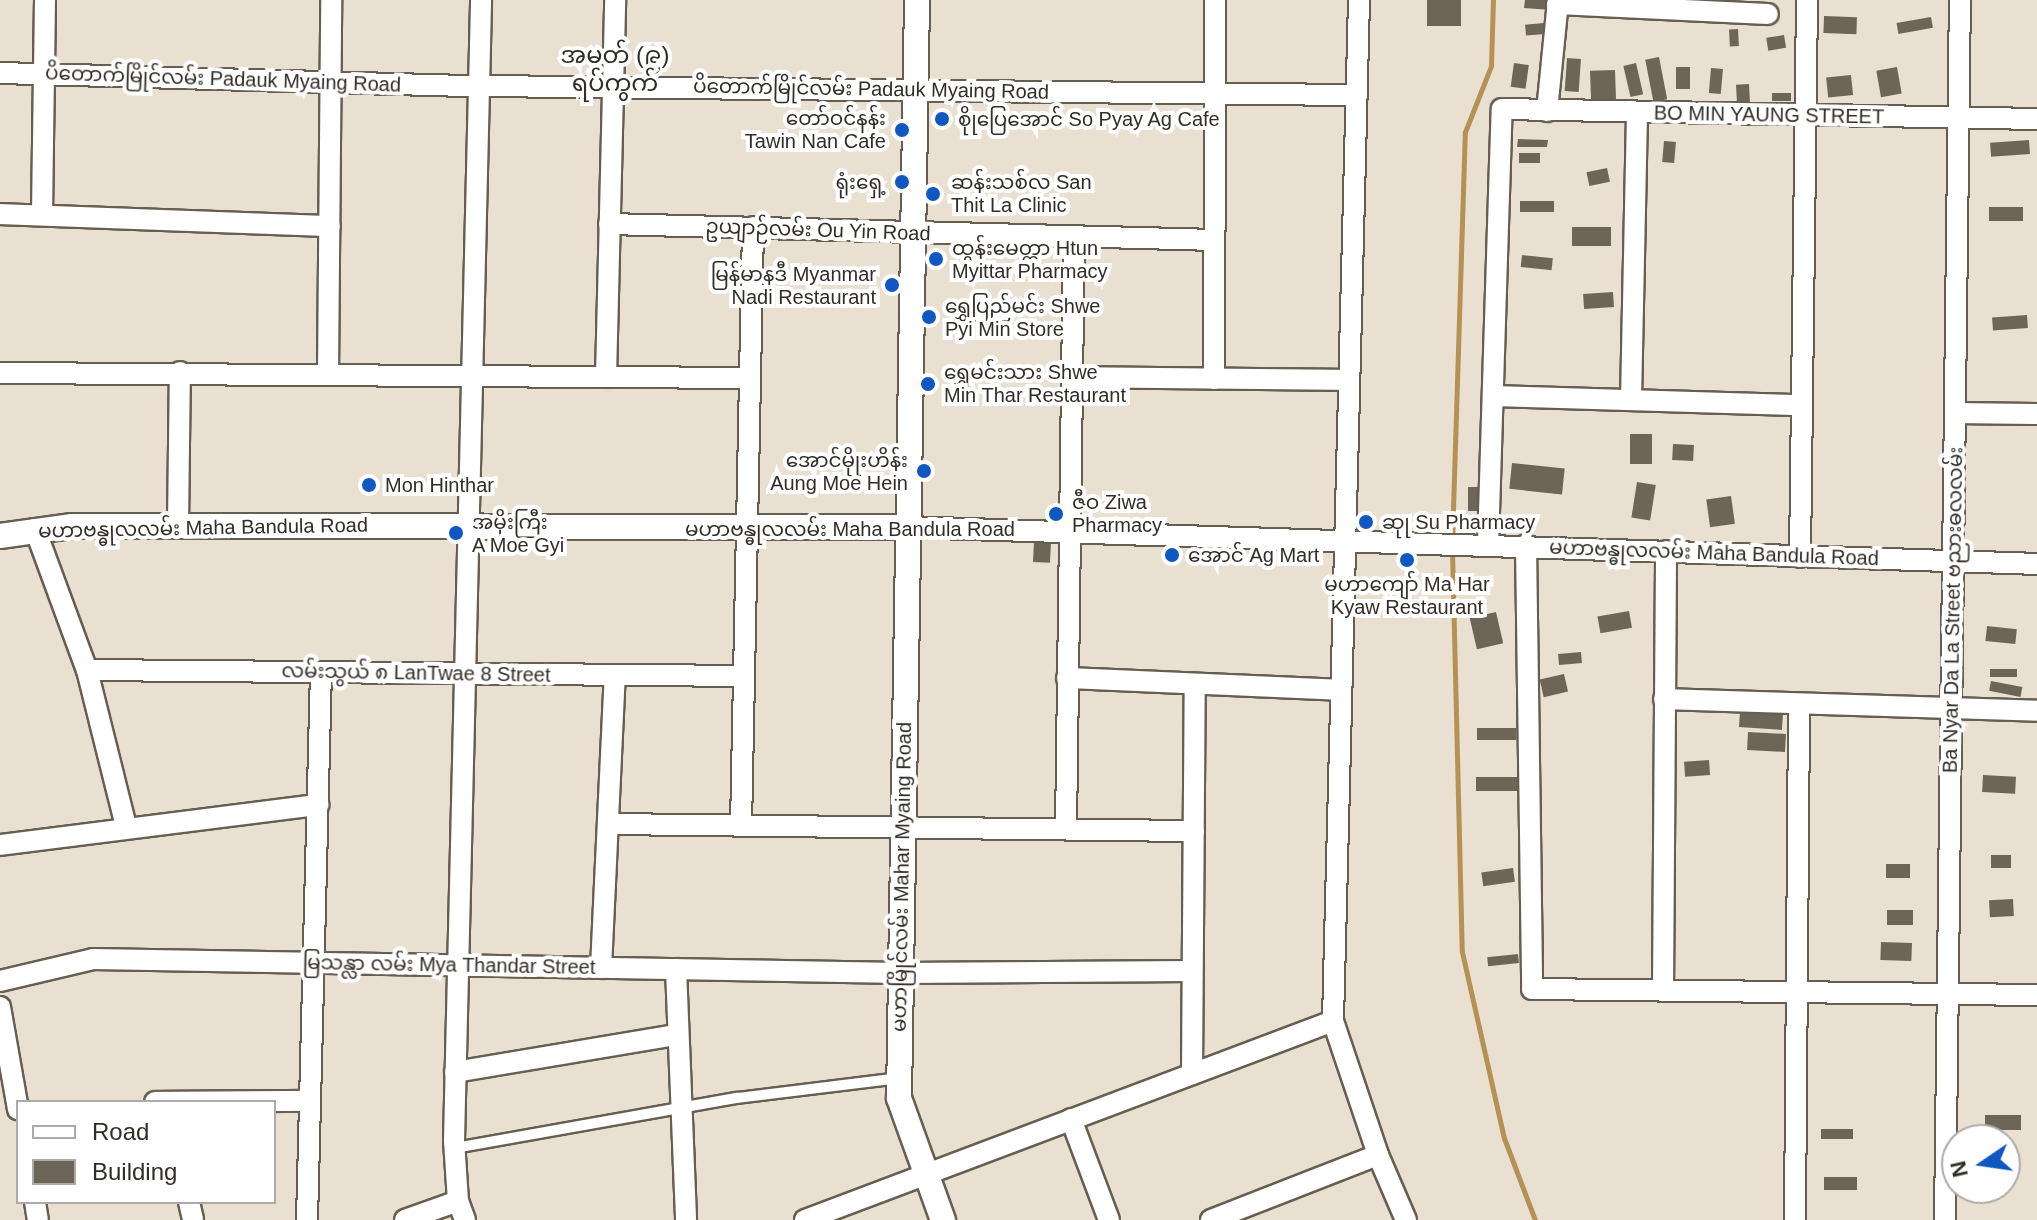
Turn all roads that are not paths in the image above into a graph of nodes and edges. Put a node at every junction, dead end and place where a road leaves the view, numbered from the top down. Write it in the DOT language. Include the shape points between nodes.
graph roads {
  1 [pos="45,0"];
  2 [pos="331,0"];
  3 [pos="481,0"];
  4 [pos="615,0"];
  5 [pos="917,0"];
  6 [pos="1215,0"];
  7 [pos="1359,0"];
  8 [pos="1807,0"];
  9 [pos="1960,0"];
  10 [pos="1558,2"];
  11 [pos="1768,14"];
  12 [pos="0,73"];
  13 [pos="43,74"];
  14 [pos="331,82"];
  15 [pos="479,86"];
  16 [pos="613,87"];
  17 [pos="916,89"];
  18 [pos="1215,94"];
  19 [pos="1357,95"];
  20 [pos="1547,111"];
  21 [pos="1637,112"];
  22 [pos="1804,115"];
  23 [pos="2037,119"];
  24 [pos="1959,120"];
  25 [pos="0,214"];
  26 [pos="42,214"];
  27 [pos="609,224"];
  28 [pos="330,226"];
  29 [pos="753,227"];
  30 [pos="914,233"];
  31 [pos="1074,236"];
  32 [pos="1214,240"];
  33 [pos="180,372"];
  34 [pos="0,373"];
  35 [pos="328,373"];
  36 [pos="471,375"];
  37 [pos="606,377"];
  38 [pos="1071,377"];
  39 [pos="749,378"];
  40 [pos="1214,379"];
  41 [pos="1347,380"];
  42 [pos="1493,396"];
  43 [pos="1631,400"];
  44 [pos="1802,405"];
  45 [pos="1955,413"];
  46 [pos="2037,414"];
  47 [pos="467,525"];
  48 [pos="178,526"];
  49 [pos="906,527"];
  50 [pos="35,529"];
  51 [pos="746,530"];
  52 [pos="1069,531"];
  53 [pos="0,536"];
  54 [pos="1342,537"];
  55 [pos="1488,544"];
  56 [pos="1526,545"];
  57 [pos="1666,551"];
  58 [pos="1800,557"];
  59 [pos="1953,563"];
  60 [pos="2037,564"];
  61 [pos="87,670"];
  62 [pos="321,672"];
  63 [pos="464,674"];
  64 [pos="615,675"];
  65 [pos="744,676"];
  66 [pos="1067,678"];
  67 [pos="1195,684"];
  68 [pos="1340,690"];
  69 [pos="1664,699"];
  70 [pos="1799,705"];
  71 [pos="1952,711"];
  72 [pos="2037,711"];
  73 [pos="318,805"];
  74 [pos="609,824"];
  75 [pos="741,826"];
  76 [pos="126,827"];
  77 [pos="904,827"];
  78 [pos="1066,829"];
  79 [pos="1194,831"];
  80 [pos="0,845"];
  81 [pos="314,963"];
  82 [pos="457,965"];
  83 [pos="601,968"];
  84 [pos="676,969"];
  85 [pos="1192,971"];
  86 [pos="901,973"];
  87 [pos="0,981"];
  88 [pos="1663,990"];
  89 [pos="1794,991"];
  90 [pos="1948,992"];
  91 [pos="2037,995"];
  92 [pos="0,1007"];
  93 [pos="1333,1021"];
  94 [pos="677,1035"];
  95 [pos="455,1072"];
  96 [pos="1192,1074"];
  97 [pos="899,1078"];
  98 [pos="16,1100"];
  99 [pos="276,1101"];
  100 [pos="310,1101"];
  101 [pos="680,1107"];
  102 [pos="1071,1119"];
  103 [pos="455,1148"];
  104 [pos="1378,1155"];
  105 [pos="926,1174"];
  106 [pos="462,1211"];
  107 [pos="1257,1212"];
  108 [pos="307,1220"];
  109 [pos="405,1220"];
  110 [pos="686,1220"];
  111 [pos="805,1220"];
  112 [pos="943,1220"];
  113 [pos="1109,1220"];
  114 [pos="1211,1220"];
  115 [pos="1406,1220"];
  116 [pos="1795,1220"];
  117 [pos="1945,1220"];
  1 -- 13 [label="street"];
  2 -- 14 [label="street"];
  3 -- 15 [label="street"];
  4 -- 16 [label="street"];
  5 -- 17 [label="street, မဟာမြိုင်လမ်း Mahar Myaing Road"];
  6 -- 18 [label="street"];
  7 -- 19 [label="street"];
  8 -- 22 [label="street"];
  9 -- 24 [label="street, Ba Nyar Da La Street ဗညားဓလလမ်း"];
  10 -- 11 [label="street"];
  10 -- 20 [label="street"];
  12 -- 13 [label="street, ပိတောက်မြိုင်လမ်း Padauk Myaing Road"];
  13 -- 14 [label="street, ပိတောက်မြိုင်လမ်း Padauk Myaing Road"];
  13 -- 26 [label="street"];
  14 -- 15 [label="street, ပိတောက်မြိုင်လမ်း Padauk Myaing Road"];
  14 -- 28 [label="street"];
  15 -- 16 [label="street, ပိတောက်မြိုင်လမ်း Padauk Myaing Road"];
  15 -- 36 [label="street"];
  16 -- 17 [label="street, ပိတောက်မြိုင်လမ်း Padauk Myaing Road"];
  16 -- 27 [label="street"];
  17 -- 18 [label="street, ပိတောက်မြိုင်လမ်း Padauk Myaing Road"];
  17 -- 30 [label="street, မဟာမြိုင်လမ်း Mahar Myaing Road"];
  18 -- 19 [label="street, ပိတောက်မြိုင်လမ်း Padauk Myaing Road"];
  18 -- 32 [label="street"];
  19 -- 41 [label="street"];
  20 -- 21 [label="street, BO MIN YAUNG STREET"];
  20 -- 42 [label="street, BO MIN YAUNG STREET" via="1502,109"];
  21 -- 22 [label="street, BO MIN YAUNG STREET"];
  21 -- 43 [label="street"];
  22 -- 24 [label="street, BO MIN YAUNG STREET"];
  22 -- 44 [label="street"];
  23 -- 24 [label="street, BO MIN YAUNG STREET"];
  24 -- 45 [label="street, Ba Nyar Da La Street ဗညားဓလလမ်း"];
  25 -- 26 [label="street"];
  26 -- 28 [label="street"];
  27 -- 29 [label="street, ဥယျာဉ်လမ်း Ou Yin Road"];
  27 -- 37 [label="street"];
  28 -- 35 [label="street"];
  29 -- 30 [label="street, ဥယျာဉ်လမ်း Ou Yin Road"];
  29 -- 39 [label="street"];
  30 -- 31 [label="street, ဥယျာဉ်လမ်း Ou Yin Road"];
  30 -- 49 [label="street, မဟာမြိုင်လမ်း Mahar Myaing Road"];
  31 -- 32 [label="street, ဥယျာဉ်လမ်း Ou Yin Road"];
  31 -- 38 [label="street"];
  32 -- 40 [label="street"];
  33 -- 34 [label="street"];
  33 -- 35 [label="street"];
  33 -- 48 [label="street"];
  35 -- 36 [label="street"];
  36 -- 37 [label="street"];
  36 -- 47 [label="street"];
  37 -- 39 [label="street"];
  38 -- 40 [label="street"];
  38 -- 52 [label="street"];
  39 -- 51 [label="street"];
  40 -- 41 [label="street"];
  41 -- 54 [label="street"];
  42 -- 43 [label="street"];
  42 -- 55 [label="street"];
  43 -- 44 [label="street"];
  44 -- 58 [label="street"];
  45 -- 46 [label="street"];
  45 -- 59 [label="street, Ba Nyar Da La Street ဗညားဓလလမ်း"];
  47 -- 48 [label="street, မဟာဗန္ဓုလလမ်း Maha Bandula Road"];
  47 -- 51 [label="street, မဟာဗန္ဓုလလမ်း Maha Bandula Road"];
  47 -- 63 [label="street"];
  48 -- 50 [label="street, မဟာဗန္ဓုလလမ်း Maha Bandula Road"];
  49 -- 51 [label="street, မဟာဗန္ဓုလလမ်း Maha Bandula Road"];
  49 -- 52 [label="street, မဟာဗန္ဓုလလမ်း Maha Bandula Road"];
  49 -- 77 [label="street, မဟာမြိုင်လမ်း Mahar Myaing Road"];
  50 -- 53 [label="street, မဟာဗန္ဓုလလမ်း Maha Bandula Road"];
  50 -- 61 [label="street"];
  51 -- 65 [label="street"];
  52 -- 54 [label="street, မဟာဗန္ဓုလလမ်း Maha Bandula Road"];
  52 -- 66 [label="street"];
  54 -- 55 [label="street, မဟာဗန္ဓုလလမ်း Maha Bandula Road"];
  54 -- 68 [label="street"];
  55 -- 56 [label="street, မဟာဗန္ဓုလလမ်း Maha Bandula Road"];
  56 -- 57 [label="street, မဟာဗန္ဓုလလမ်း Maha Bandula Road"];
  56 -- 88 [label="street" via="1532,989"];
  57 -- 58 [label="street, မဟာဗန္ဓုလလမ်း Maha Bandula Road"];
  57 -- 69 [label="street"];
  58 -- 59 [label="street, မဟာဗန္ဓုလလမ်း Maha Bandula Road"];
  59 -- 60 [label="street, မဟာဗန္ဓုလလမ်း Maha Bandula Road"];
  59 -- 71 [label="street, Ba Nyar Da La Street ဗညားဓလလမ်း"];
  61 -- 62 [label="street, လမ်းသွယ် ၈ LanTwae 8 Street"];
  61 -- 76 [label="street"];
  62 -- 63 [label="street, လမ်းသွယ် ၈ LanTwae 8 Street"];
  62 -- 73 [label="street"];
  63 -- 64 [label="street, လမ်းသွယ် ၈ LanTwae 8 Street"];
  63 -- 82 [label="street"];
  64 -- 65 [label="street, လမ်းသွယ် ၈ LanTwae 8 Street"];
  64 -- 74 [label="street"];
  65 -- 75 [label="street"];
  66 -- 67 [label="street"];
  66 -- 78 [label="street"];
  67 -- 68 [label="street"];
  67 -- 79 [label="street"];
  68 -- 93 [label="street"];
  69 -- 70 [label="street"];
  69 -- 88 [label="street"];
  70 -- 71 [label="street"];
  70 -- 89 [label="street"];
  71 -- 72 [label="street"];
  71 -- 90 [label="street, Ba Nyar Da La Street ဗညားဓလလမ်း"];
  73 -- 76 [label="street"];
  73 -- 81 [label="street"];
  74 -- 75 [label="street"];
  74 -- 83 [label="street"];
  75 -- 77 [label="street"];
  76 -- 80 [label="street"];
  77 -- 78 [label="street"];
  77 -- 86 [label="street, မဟာမြိုင်လမ်း Mahar Myaing Road"];
  78 -- 79 [label="street"];
  79 -- 85 [label="street"];
  81 -- 82 [label="street, မြသန္လာ လမ်း Mya Thandar Street"];
  81 -- 87 [label="street, မြသန္လာ လမ်း Mya Thandar Street" via="93,959"];
  81 -- 100 [label="street"];
  82 -- 83 [label="street, မြသန္လာ လမ်း Mya Thandar Street"];
  82 -- 95 [label="street"];
  83 -- 84 [label="street, မြသန္လာ လမ်း Mya Thandar Street"];
  84 -- 86 [label="street, မြသန္လာ လမ်း Mya Thandar Street"];
  84 -- 94 [label="street"];
  85 -- 86 [label="street, မြသန္လာ လမ်း Mya Thandar Street"];
  85 -- 96 [label="street"];
  86 -- 97 [label="street, မဟာမြိုင်လမ်း Mahar Myaing Road"];
  88 -- 89 [label="street"];
  89 -- 90 [label="street"];
  89 -- 116 [label="street"];
  90 -- 91 [label="street"];
  90 -- 117 [label="street, Ba Nyar Da La Street ဗညားဓလလမ်း"];
  92 -- 98 [label="street"];
  93 -- 96 [label="street"];
  93 -- 104 [label="street"];
  94 -- 95 [label="street"];
  94 -- 101 [label="street"];
  95 -- 103 [label="street"];
  96 -- 102 [label="street"];
  97 -- 101 [label="lane"];
  97 -- 105 [label="street, မဟာမြိုင်လမ်း Mahar Myaing Road" via="899,1098"];
  99 -- 100 [label="street"];
  100 -- 108 [label="street"];
  101 -- 103 [label="lane"];
  101 -- 110 [label="street"];
  102 -- 105 [label="street"];
  102 -- 113 [label="street"];
  103 -- 106 [label="street"];
  104 -- 107 [label="street"];
  104 -- 115 [label="street"];
  105 -- 111 [label="street"];
  105 -- 112 [label="street, မဟာမြိုင်လမ်း Mahar Myaing Road"];
  106 -- 109 [label="street"];
  107 -- 114 [label="street"];
}
